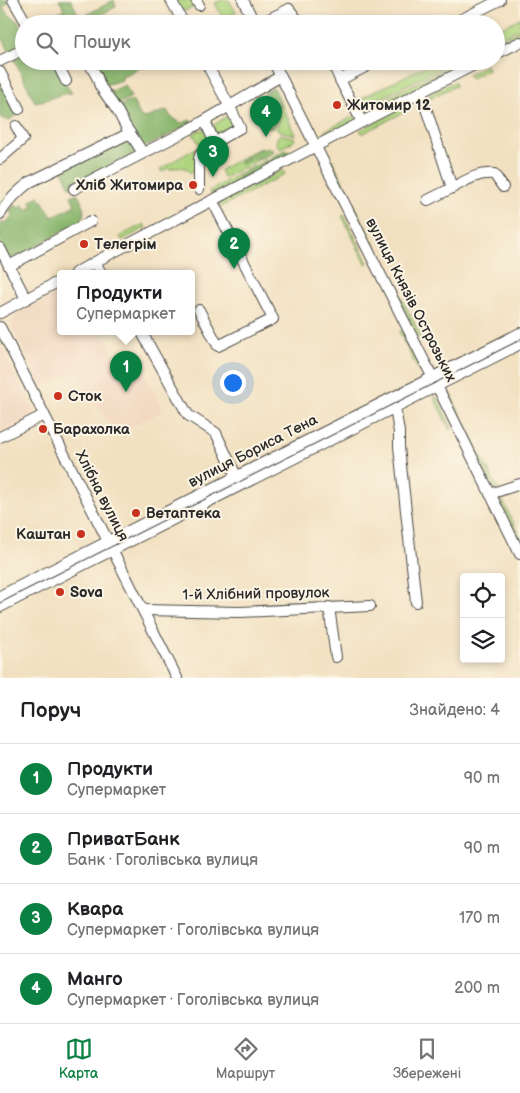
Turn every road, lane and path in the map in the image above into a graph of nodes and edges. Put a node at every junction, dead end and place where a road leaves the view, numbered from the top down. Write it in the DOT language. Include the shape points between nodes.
graph roads {
  1 [pos="12,0"];
  2 [pos="171,0"];
  3 [pos="243,0"];
  4 [pos="500,0"];
  5 [pos="287,4"];
  6 [pos="21,15"];
  7 [pos="179,15"];
  8 [pos="250,15"];
  9 [pos="272,15"];
  10 [pos="294,15"];
  11 [pos="470,15"];
  12 [pos="520,42"];
  13 [pos="505,50"];
  14 [pos="15,54"];
  15 [pos="0,61"];
  16 [pos="60,70"];
  17 [pos="93,70"];
  18 [pos="209,70"];
  19 [pos="278,70"];
  20 [pos="336,70"];
  21 [pos="359,70"];
  22 [pos="465,70"];
  23 [pos="0,72"];
  24 [pos="281,76"];
  25 [pos="340,80"];
  26 [pos="66,81"];
  27 [pos="421,93"];
  28 [pos="230,107"];
  29 [pos="19,110"];
  30 [pos="205,121"];
  31 [pos="362,122"];
  32 [pos="16,126"];
  33 [pos="130,133"];
  34 [pos="218,141"];
  35 [pos="315,147"];
  36 [pos="143,153"];
  37 [pos="0,159"];
  38 [pos="503,187"];
  39 [pos="452,188"];
  40 [pos="74,189"];
  41 [pos="199,189"];
  42 [pos="212,200"];
  43 [pos="428,200"];
  44 [pos="0,214"];
  45 [pos="91,221"];
  46 [pos="0,248"];
  47 [pos="95,262"];
  48 [pos="9,266"];
  49 [pos="80,270"];
  50 [pos="99,270"];
  51 [pos="57,282"];
  52 [pos="26,299"];
  53 [pos="199,310"];
  54 [pos="0,313"];
  55 [pos="0,327"];
  56 [pos="520,333"];
  57 [pos="143,335"];
  58 [pos="520,344"];
  59 [pos="435,382"];
  60 [pos="395,408"];
  61 [pos="44,415"];
  62 [pos="0,437"];
  63 [pos="239,481"];
  64 [pos="520,484"];
  65 [pos="490,494"];
  66 [pos="111,546"];
  67 [pos="520,554"];
  68 [pos="0,596"];
  69 [pos="416,602"];
  70 [pos="0,606"];
  71 [pos="370,606"];
  72 [pos="329,607"];
  73 [pos="143,610"];
  74 [pos="336,657"];
  75 [pos="177,678"];
  1 -- 6 [label="street"];
  2 -- 7 [label="street"];
  3 -- 8 [label="street"];
  4 -- 11 [label="street"];
  5 -- 9 [label="street"];
  5 -- 10 [label="street"];
  12 -- 13 [label="street"];
  14 -- 15 [label="street"];
  16 -- 26 [label="street"];
  17 -- 33 [label="street"];
  18 -- 28 [label="street"];
  19 -- 24 [label="street, вулиця Князів Острозьких"];
  20 -- 25 [label="street"];
  21 -- 25 [label="street"];
  22 -- 27 [label="street"];
  23 -- 29 [label="street"];
  24 -- 28 [label="street"];
  24 -- 35 [label="street, вулиця Князів Острозьких"];
  25 -- 31 [label="street"];
  27 -- 31 [label="street"];
  27 -- 39 [label="street"];
  28 -- 30 [label="street"];
  28 -- 34 [label="street" via="240,128"];
  30 -- 34 [label="street" via="213,139"];
  30 -- 36 [label="street"];
  31 -- 35 [label="street"];
  32 -- 37 [label="street" via="23,139"];
  33 -- 36 [label="street"];
  33 -- 44 [label="street" via="30,182"];
  34 -- 41 [label="street" via="198,159"];
  35 -- 42 [label="street"];
  35 -- 59 [label="street, вулиця Князів Острозьких"];
  36 -- 40 [label="street"];
  38 -- 39 [label="street" via="494,174 486,173"];
  39 -- 43 [label="street"];
  42 -- 47 [label="street"];
  42 -- 53 [label="street" via="273,319 218,346"];
  45 -- 48 [label="street"];
  46 -- 48 [label="street"];
  47 -- 49 [label="street"];
  47 -- 50 [label="street"];
  48 -- 52 [label="street"];
  51 -- 52 [label="street"];
  52 -- 54 [label="street"];
  55 -- 61 [label="street, Хлібна вулиця"];
  56 -- 59 [label="street, вулиця Бориса Тена"];
  57 -- 63 [label="street" via="188,415 216,433"];
  58 -- 59 [label="street, вулиця Бориса Тена"];
  59 -- 60 [label="street, вулиця Бориса Тена"];
  59 -- 63 [label="street, вулиця Бориса Тена"];
  59 -- 65 [label="street, вулиця Князів Острозьких"];
  60 -- 63 [label="street, вулиця Бориса Тена"];
  60 -- 69 [label="street"];
  61 -- 62 [label="street"];
  61 -- 66 [label="street, Хлібна вулиця"];
  63 -- 66 [label="street, вулиця Бориса Тена"];
  64 -- 65 [label="street"];
  65 -- 67 [label="street, вулиця Князів Острозьких"];
  66 -- 68 [label="street, вулиця Бориса Тена"];
  66 -- 70 [label="street, вулиця Бориса Тена"];
  66 -- 73 [label="street, Хлібна вулиця"];
  71 -- 72 [label="street, 1-й Хлібний провулок"];
  72 -- 73 [label="street, 1-й Хлібний провулок" via="240,612"];
  72 -- 74 [label="street"];
  73 -- 75 [label="street, Хлібна вулиця"];
}
